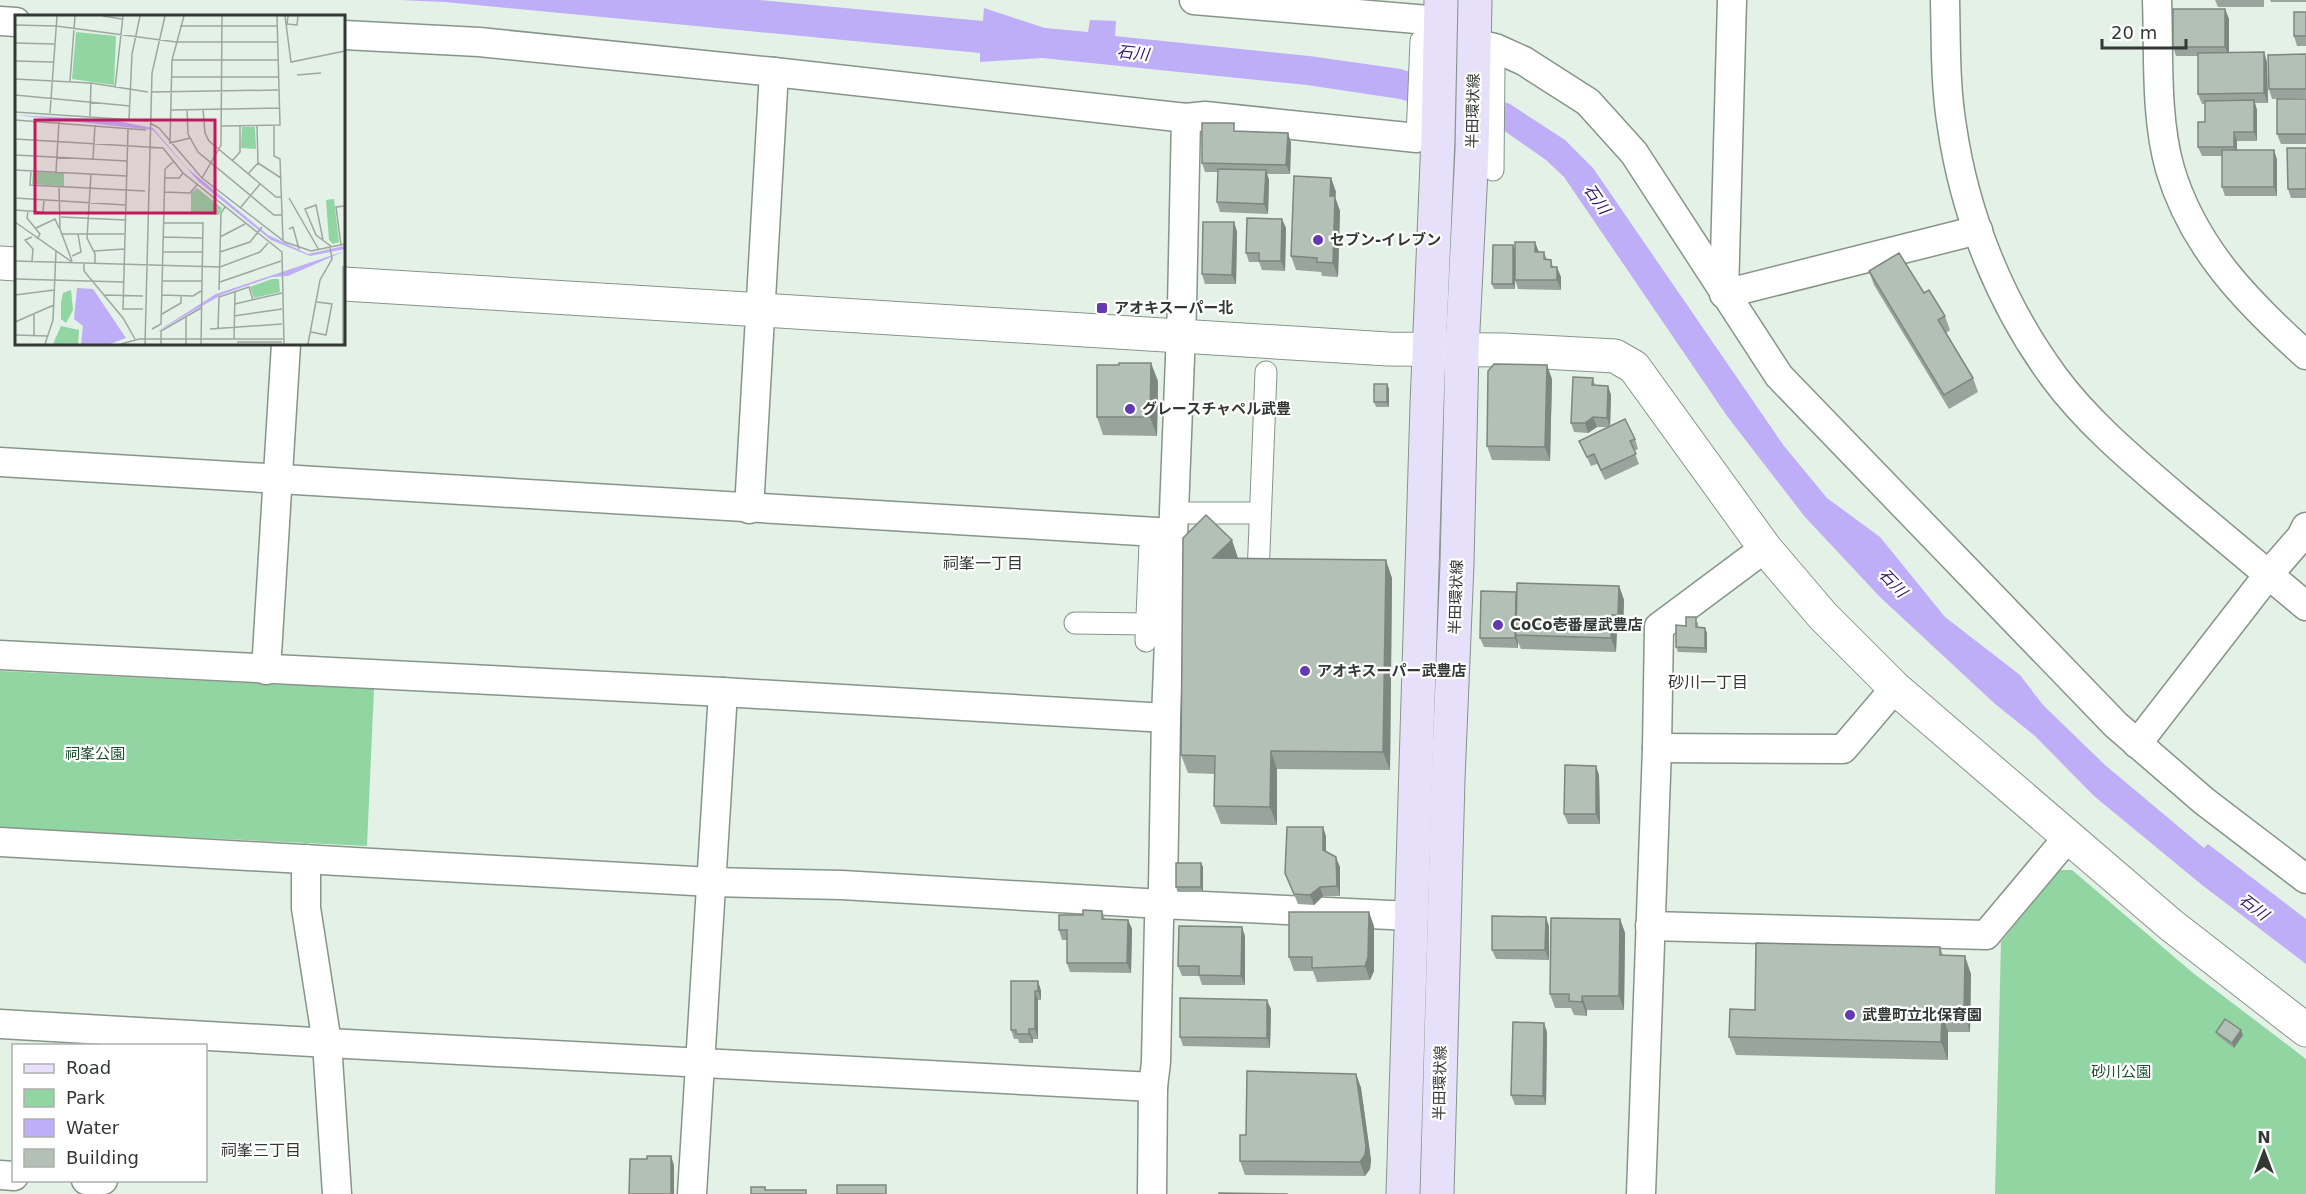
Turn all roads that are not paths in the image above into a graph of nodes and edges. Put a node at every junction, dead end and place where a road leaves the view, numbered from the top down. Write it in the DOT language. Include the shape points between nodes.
graph roads {
  1 [pos="1204,0"];
  2 [pos="1475,0"];
  3 [pos="1732,0"];
  4 [pos="1945,0"];
  5 [pos="2157,0"];
  6 [pos="0,21"];
  7 [pos="15,22"];
  8 [pos="1436,26"];
  9 [pos="345,35"];
  10 [pos="1481,55"];
  11 [pos="774,72"];
  12 [pos="1186,118"];
  13 [pos="1428,138"];
  14 [pos="1978,230"];
  15 [pos="0,263"];
  16 [pos="15,264"];
  17 [pos="345,284"];
  18 [pos="1724,294"];
  19 [pos="761,311"];
  20 [pos="1181,336"];
  21 [pos="286,345"];
  22 [pos="1429,350"];
  23 [pos="1462,350"];
  24 [pos="2306,355"];
  25 [pos="1266,372"];
  26 [pos="0,462"];
  27 [pos="278,479"];
  28 [pos="749,509"];
  29 [pos="1260,513"];
  30 [pos="2306,527"];
  31 [pos="1171,530"];
  32 [pos="1765,548"];
  33 [pos="2268,574"];
  34 [pos="1258,576"];
  35 [pos="2306,606"];
  36 [pos="1075,623"];
  37 [pos="0,655"];
  38 [pos="266,670"];
  39 [pos="1895,688"];
  40 [pos="723,693"];
  41 [pos="1166,718"];
  42 [pos="2137,744"];
  43 [pos="1657,748"];
  44 [pos="2069,836"];
  45 [pos="0,842"];
  46 [pos="306,859"];
  47 [pos="2306,879"];
  48 [pos="711,882"];
  49 [pos="1161,904"];
  50 [pos="1411,916"];
  51 [pos="1650,926"];
  52 [pos="0,1024"];
  53 [pos="2306,1030"];
  54 [pos="113,1038"];
  55 [pos="327,1043"];
  56 [pos="700,1064"];
  57 [pos="1153,1087"];
  58 [pos="337,1194"];
  59 [pos="692,1194"];
  60 [pos="1152,1194"];
  61 [pos="1403,1194"];
  62 [pos="1437,1194"];
  63 [pos="1641,1194"];
  1 -- 8 [label="street"];
  2 -- 10 [label="main road, 半田環状線"];
  3 -- 18 [label="street"];
  4 -- 14 [label="street" via="1952,128"];
  5 -- 24 [label="street" via="2160,107 2170,168 2185,207 2230,280 2263,317"];
  6 -- 7 [label="street"];
  8 -- 13 [label="main road"];
  9 -- 11 [label="street" via="479,42"];
  10 -- 18 [label="street" via="1495,48 1524,61 1588,102 1634,153"];
  10 -- 23 [label="main road, 半田環状線" via="1482,160"];
  11 -- 12 [label="street"];
  11 -- 19 [label="street"];
  12 -- 13 [label="street"];
  12 -- 20 [label="street"];
  13 -- 22 [label="main road"];
  14 -- 18 [label="street"];
  14 -- 33 [label="street" via="2004,294 2055,378 2131,458"];
  15 -- 16 [label="street"];
  17 -- 19 [label="street"];
  18 -- 42 [label="street" via="1779,376"];
  19 -- 20 [label="street"];
  19 -- 28 [label="street"];
  20 -- 22 [label="street"];
  20 -- 31 [label="street"];
  21 -- 27 [label="street"];
  22 -- 23 [label="street"];
  22 -- 50 [label="main road"];
  23 -- 32 [label="street" via="1615,356 1634,367"];
  23 -- 62 [label="main road, 半田環状線"];
  25 -- 29 [label="street"];
  26 -- 27 [label="street"];
  27 -- 28 [label="street"];
  27 -- 38 [label="street"];
  28 -- 31 [label="street"];
  29 -- 31 [label="street"];
  29 -- 34 [label="street"];
  30 -- 33 [label="street"];
  31 -- 36 [label="street" via="1147,633"];
  31 -- 41 [label="street"];
  32 -- 39 [label="street" via="1823,616"];
  32 -- 43 [label="street" via="1659,627"];
  33 -- 35 [label="street"];
  33 -- 42 [label="street"];
  37 -- 38 [label="street"];
  38 -- 40 [label="street"];
  39 -- 43 [label="street" via="1843,749"];
  39 -- 44 [label="street"];
  40 -- 41 [label="street"];
  40 -- 48 [label="street"];
  41 -- 49 [label="street"];
  42 -- 47 [label="street"];
  43 -- 51 [label="street"];
  44 -- 51 [label="street" via="1986,935"];
  44 -- 53 [label="street" via="2171,925"];
  45 -- 46 [label="street"];
  46 -- 48 [label="street"];
  46 -- 55 [label="street" via="306,908"];
  48 -- 49 [label="street" via="842,885"];
  48 -- 56 [label="street"];
  49 -- 50 [label="street"];
  49 -- 57 [label="street"];
  50 -- 61 [label="main road"];
  51 -- 63 [label="street"];
  52 -- 54 [label="street"];
  54 -- 55 [label="street"];
  55 -- 56 [label="street"];
  55 -- 58 [label="street"];
  56 -- 57 [label="street"];
  56 -- 59 [label="street"];
  57 -- 60 [label="street"];
}
